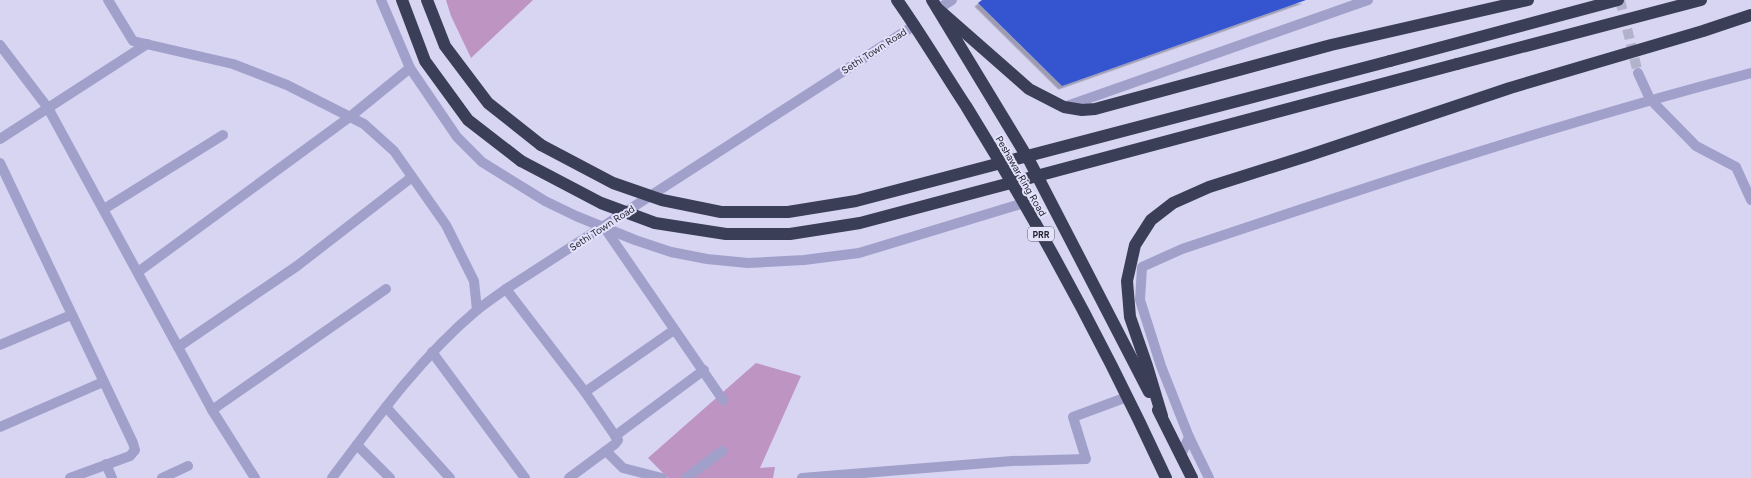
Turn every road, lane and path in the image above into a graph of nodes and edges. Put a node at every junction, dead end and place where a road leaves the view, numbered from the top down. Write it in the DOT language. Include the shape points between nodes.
graph roads {
  1 [pos="108,0"];
  2 [pos="381,0"];
  3 [pos="402,0"];
  4 [pos="427,0"];
  5 [pos="897,0"];
  6 [pos="952,0"];
  7 [pos="1368,0"];
  8 [pos="1528,0"];
  9 [pos="1618,0"];
  10 [pos="1701,0"];
  11 [pos="935,5"];
  12 [pos="1751,15"];
  13 [pos="914,25"];
  14 [pos="147,44"];
  15 [pos="0,45"];
  16 [pos="410,68"];
  17 [pos="1638,73"];
  18 [pos="1751,73"];
  19 [pos="1650,99"];
  20 [pos="1064,107"];
  21 [pos="48,108"];
  22 [pos="351,116"];
  23 [pos="224,135"];
  24 [pos="0,139"];
  25 [pos="0,163"];
  26 [pos="412,177"];
  27 [pos="1751,200"];
  28 [pos="1024,203"];
  29 [pos="104,209"];
  30 [pos="604,227"];
  31 [pos="138,272"];
  32 [pos="386,289"];
  33 [pos="506,289"];
  34 [pos="477,310"];
  35 [pos="71,314"];
  36 [pos="674,330"];
  37 [pos="0,345"];
  38 [pos="178,346"];
  39 [pos="432,352"];
  40 [pos="703,370"];
  41 [pos="103,382"];
  42 [pos="585,392"];
  43 [pos="1128,397"];
  44 [pos="723,400"];
  45 [pos="386,407"];
  46 [pos="212,410"];
  47 [pos="1162,416"];
  48 [pos="0,427"];
  49 [pos="615,436"];
  50 [pos="1189,437"];
  51 [pos="357,445"];
  52 [pos="606,450"];
  53 [pos="722,451"];
  54 [pos="1181,455"];
  55 [pos="106,464"];
  56 [pos="188,466"];
  57 [pos="822,477"];
  58 [pos="70,478"];
  59 [pos="112,478"];
  60 [pos="162,478"];
  61 [pos="255,478"];
  62 [pos="333,478"];
  63 [pos="390,478"];
  64 [pos="450,478"];
  65 [pos="525,478"];
  66 [pos="569,478"];
  67 [pos="662,478"];
  68 [pos="686,478"];
  69 [pos="802,478"];
  70 [pos="1166,478"];
  71 [pos="1192,478"];
  72 [pos="1208,478"];
  1 -- 14 [label="street" via="133,41"];
  2 -- 16 [label="street"];
  3 -- 10 [label="highway, bridge" via="425,61 468,120 520,161 601,203 655,223 726,234 790,234 860,223"];
  4 -- 9 [label="highway, bridge" via="445,46 488,103 541,145 613,183 662,200 721,212 788,212 856,201"];
  5 -- 13 [label="highway, Peshawar Ring Road / PRR"];
  6 -- 11 [label="street"];
  7 -- 20 [label="street"];
  8 -- 20 [label="highway" via="1331,45 1095,109"];
  11 -- 20 [label="highway" via="1029,89"];
  11 -- 47 [label="highway, Peshawar Ring Road / PRR" via="1029,160"];
  12 -- 47 [label="highway" via="1510,88 1209,187 1173,203 1151,220 1134,245 1126,281 1130,317"];
  13 -- 28 [label="highway, Peshawar Ring Road / PRR"];
  13 -- 30 [label="street, Sethi Town Road"];
  14 -- 21 [label="street"];
  14 -- 22 [label="street" via="234,64 287,85"];
  15 -- 21 [label="street"];
  16 -- 22 [label="street"];
  16 -- 30 [label="street" via="458,137 482,162 545,201"];
  17 -- 19 [label="street"];
  18 -- 19 [label="street"];
  19 -- 27 [label="street" via="1696,146 1736,167"];
  19 -- 50 [label="street" via="1416,171 1182,249 1142,267 1140,300 1161,366"];
  21 -- 24 [label="street"];
  21 -- 29 [label="street"];
  22 -- 26 [label="street" via="364,124 394,151"];
  22 -- 31 [label="street"];
  23 -- 29 [label="street"];
  25 -- 35 [label="street"];
  26 -- 34 [label="street" via="446,225 474,281"];
  26 -- 38 [label="street" via="297,266"];
  28 -- 30 [label="street" via="859,253 804,260 748,263 707,259 671,252"];
  28 -- 43 [label="highway, Peshawar Ring Road / PRR"];
  29 -- 31 [label="street"];
  30 -- 33 [label="street, Sethi Town Road"];
  30 -- 36 [label="street"];
  31 -- 38 [label="street"];
  32 -- 46 [label="street"];
  33 -- 34 [label="street, Sethi Town Road"];
  33 -- 42 [label="street"];
  34 -- 39 [label="street, Sethi Town Road"];
  35 -- 37 [label="street"];
  35 -- 41 [label="street"];
  36 -- 40 [label="street"];
  36 -- 42 [label="street"];
  38 -- 46 [label="street"];
  39 -- 45 [label="street, Sethi Town Road"];
  39 -- 65 [label="street"];
  40 -- 44 [label="street"];
  40 -- 49 [label="street"];
  41 -- 48 [label="street"];
  41 -- 55 [label="street" via="133,442 134,450 130,456"];
  42 -- 49 [label="street"];
  43 -- 57 [label="street" via="1073,417 1086,459 1012,461"];
  43 -- 70 [label="highway, Peshawar Ring Road / PRR"];
  45 -- 51 [label="street, Sethi Town Road"];
  45 -- 64 [label="street"];
  46 -- 61 [label="street"];
  47 -- 54 [label="highway, Peshawar Ring Road / PRR"];
  49 -- 52 [label="street" via="618,440"];
  50 -- 54 [label="street"];
  50 -- 72 [label="street"];
  51 -- 62 [label="street, Sethi Town Road"];
  51 -- 63 [label="street"];
  52 -- 66 [label="street"];
  52 -- 67 [label="street" via="623,468"];
  53 -- 68 [label="street"];
  54 -- 71 [label="highway, Peshawar Ring Road / PRR"];
  55 -- 58 [label="street"];
  55 -- 59 [label="street"];
  56 -- 60 [label="street"];
  57 -- 69 [label="street"];
}
